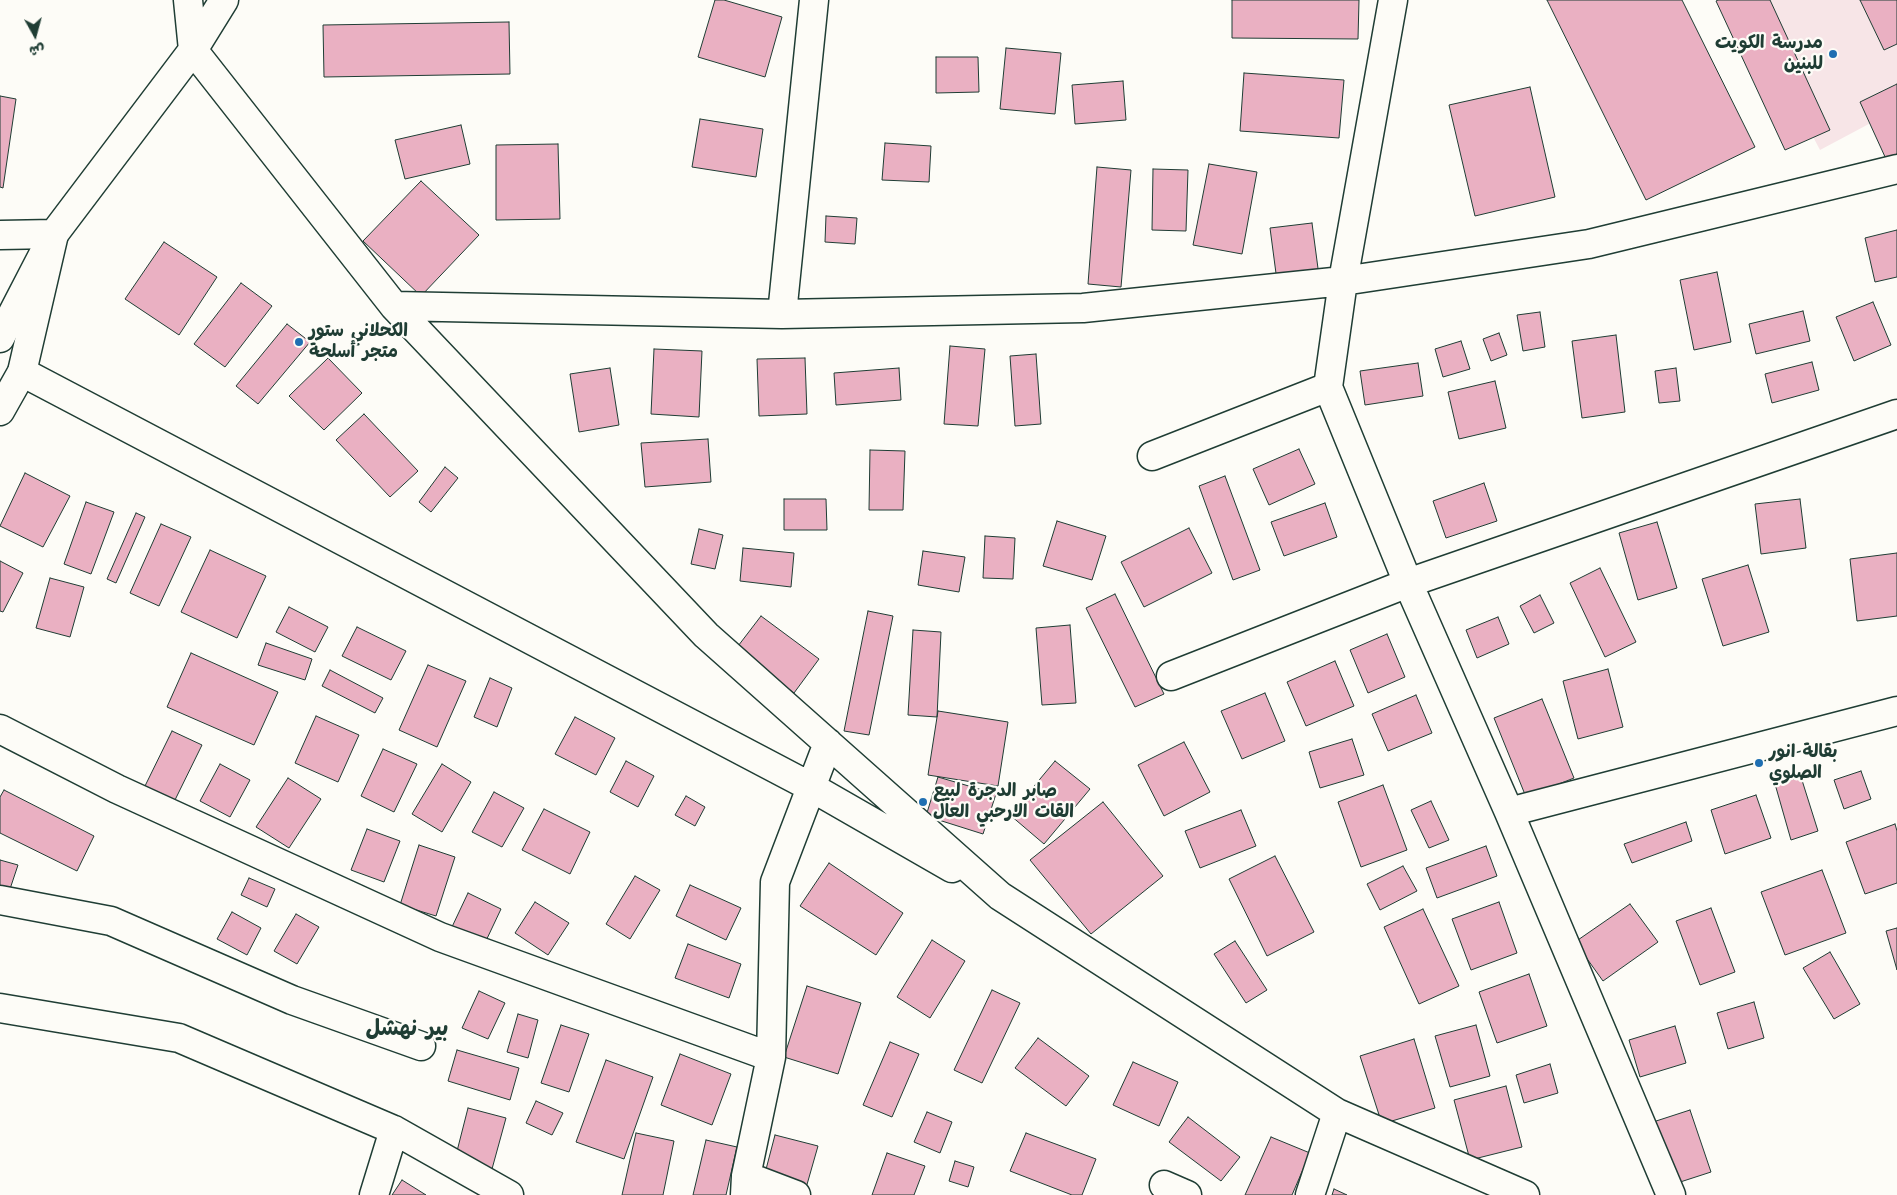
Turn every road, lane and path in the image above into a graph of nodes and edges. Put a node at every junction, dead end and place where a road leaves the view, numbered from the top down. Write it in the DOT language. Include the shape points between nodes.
graph roads {
  1 [pos="188,0"];
  2 [pos="224,0"];
  3 [pos="814,0"];
  4 [pos="1394,0"];
  5 [pos="193,50"];
  6 [pos="1897,169"];
  7 [pos="54,234"];
  8 [pos="0,236"];
  9 [pos="1343,282"];
  10 [pos="0,300"];
  11 [pos="394,306"];
  12 [pos="782,314"];
  13 [pos="0,338"];
  14 [pos="22,372"];
  15 [pos="1328,387"];
  16 [pos="0,411"];
  17 [pos="1897,414"];
  18 [pos="1152,456"];
  19 [pos="1408,583"];
  20 [pos="1171,676"];
  21 [pos="1897,711"];
  22 [pos="0,729"];
  23 [pos="828,742"];
  24 [pos="811,788"];
  25 [pos="1509,812"];
  26 [pos="1000,896"];
  27 [pos="0,900"];
  28 [pos="0,1008"];
  29 [pos="421,1046"];
  30 [pos="771,1057"];
  31 [pos="1337,1113"];
  32 [pos="394,1130"];
  33 [pos="745,1185"];
  34 [pos="374,1195"];
  35 [pos="509,1195"];
  36 [pos="796,1195"];
  37 [pos="1310,1195"];
  38 [pos="1524,1195"];
  39 [pos="1671,1195"];
  1 -- 5 [label="street"];
  2 -- 5 [label="street"];
  3 -- 12 [label="street"];
  4 -- 9 [label="street"];
  5 -- 7 [label="street"];
  5 -- 11 [label="street"];
  6 -- 9 [label="street" via="1589,244"];
  7 -- 8 [label="street"];
  7 -- 10 [label="street"];
  7 -- 13 [label="street"];
  7 -- 14 [label="street"];
  9 -- 12 [label="street" via="1083,308"];
  9 -- 15 [label="street"];
  11 -- 12 [label="street"];
  11 -- 23 [label="street" via="706,635"];
  14 -- 16 [label="street"];
  14 -- 24 [label="street"];
  15 -- 18 [label="street"];
  15 -- 19 [label="street"];
  17 -- 19 [label="street"];
  19 -- 20 [label="street"];
  19 -- 25 [label="street"];
  21 -- 25 [label="street"];
  22 -- 30 [label="street" via="116,789 440,937"];
  23 -- 24 [label="street"];
  23 -- 26 [label="street"];
  24 -- 26 [label="street"];
  24 -- 30 [label="street" via="775,882"];
  25 -- 39 [label="street"];
  26 -- 31 [label="street"];
  27 -- 29 [label="street" via="111,921 292,1000"];
  28 -- 32 [label="street" via="179,1038"];
  30 -- 33 [label="street"];
  31 -- 37 [label="street"];
  31 -- 38 [label="street"];
  32 -- 34 [label="street"];
  32 -- 35 [label="street"];
  33 -- 36 [label="street"];
}
